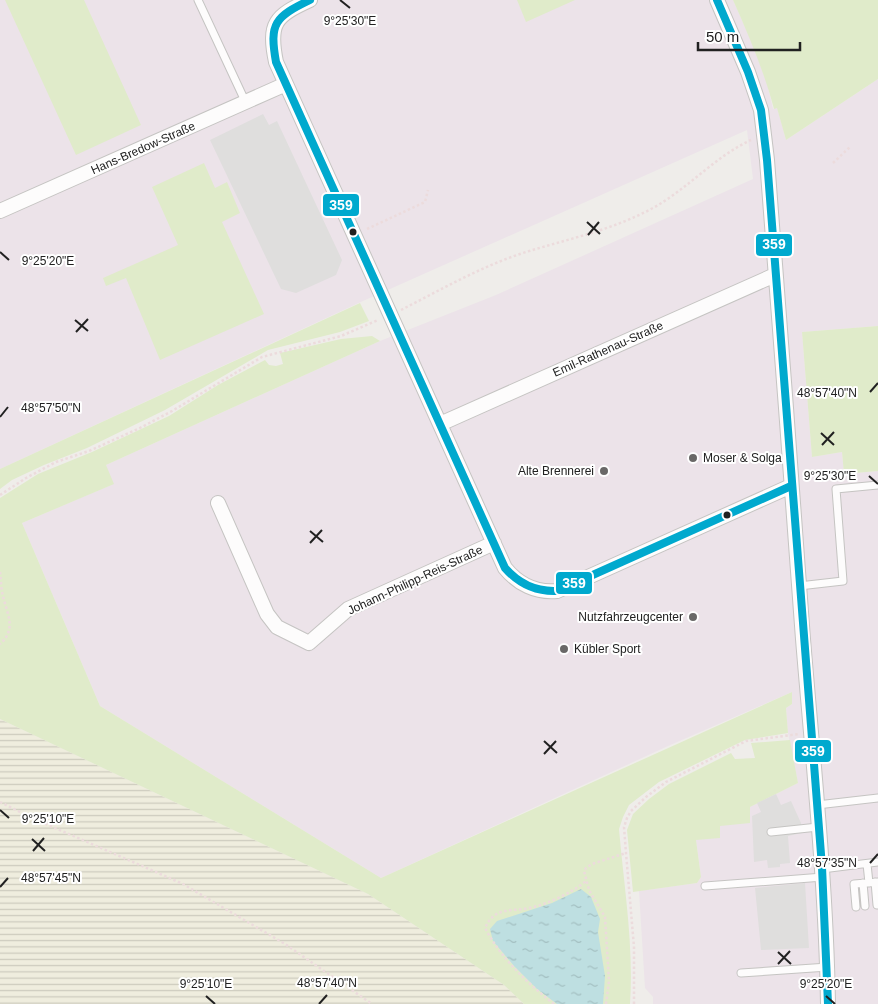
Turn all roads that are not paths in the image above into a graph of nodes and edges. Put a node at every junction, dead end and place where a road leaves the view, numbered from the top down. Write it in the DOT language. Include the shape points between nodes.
graph roads {
  1 [pos="198,0"];
  2 [pos="310,0"];
  3 [pos="717,0"];
  4 [pos="286,84"];
  5 [pos="246,103"];
  6 [pos="0,211"];
  7 [pos="776,275"];
  8 [pos="440,424"];
  9 [pos="878,485"];
  10 [pos="791,486"];
  11 [pos="218,503"];
  12 [pos="494,543"];
  13 [pos="799,586"];
  14 [pos="878,798"];
  15 [pos="817,804"];
  16 [pos="818,827"];
  17 [pos="771,832"];
  18 [pos="878,862"];
  19 [pos="867,864"];
  20 [pos="822,873"];
  21 [pos="871,882"];
  22 [pos="705,886"];
  23 [pos="877,905"];
  24 [pos="856,906"];
  25 [pos="865,906"];
  26 [pos="828,967"];
  27 [pos="741,973"];
  28 [pos="828,1004"];
  1 -- 5 [label="lane"];
  2 -- 4 [label="street" via="283,14 272,33 276,62"];
  3 -- 7 [label="street" via="748,72 760,110"];
  4 -- 5 [label="street, Hans-Bredow-Straße"];
  4 -- 8 [label="street"];
  5 -- 6 [label="street, Hans-Bredow-Straße"];
  7 -- 8 [label="street, Emil-Rathenau-Straße"];
  7 -- 10 [label="street"];
  8 -- 12 [label="street"];
  9 -- 13 [label="lane" via="836,489 843,581"];
  10 -- 12 [label="street" via="557,591 531,588 512,577"];
  10 -- 13 [label="street"];
  11 -- 12 [label="street, Johann-Philipp-Reis-Straße" via="267,614 277,628 310,643 348,609"];
  13 -- 15 [label="street"];
  14 -- 15 [label="lane"];
  15 -- 16 [label="street"];
  16 -- 17 [label="lane"];
  16 -- 20 [label="street"];
  18 -- 19 [label="lane"];
  19 -- 20 [label="lane"];
  19 -- 21 [label="lane"];
  20 -- 22 [label="lane"];
  20 -- 26 [label="street"];
  21 -- 23 [label="lane"];
  21 -- 24 [label="lane" via="854,884"];
  21 -- 25 [label="lane"];
  26 -- 27 [label="lane"];
  26 -- 28 [label="street"];
}
